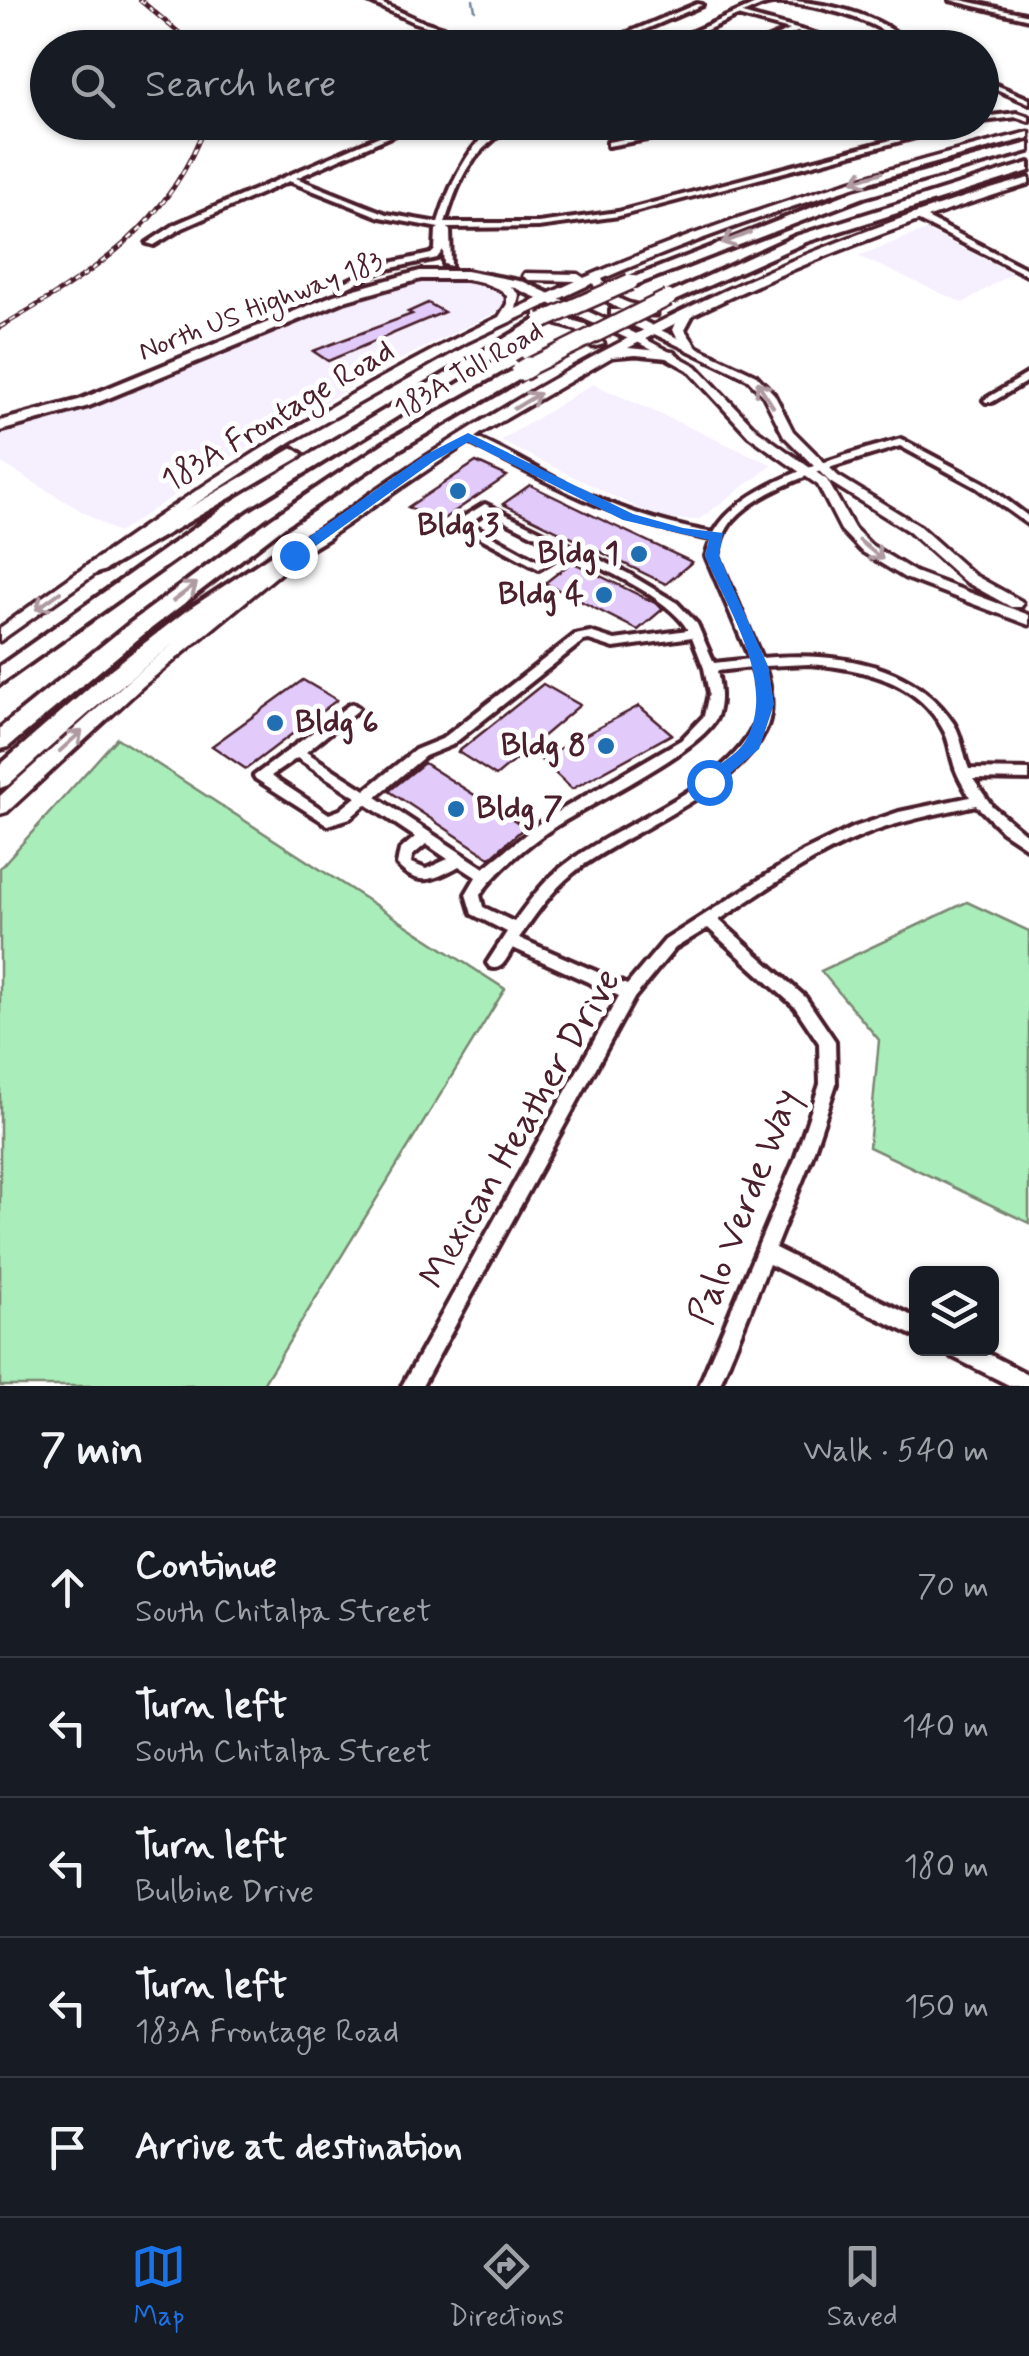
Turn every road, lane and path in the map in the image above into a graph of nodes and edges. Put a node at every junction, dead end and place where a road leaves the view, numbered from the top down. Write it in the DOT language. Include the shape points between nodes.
graph roads {
  1 [pos="369,0"];
  2 [pos="953,0"];
  3 [pos="698,5"];
  4 [pos="736,14"];
  5 [pos="1029,17"];
  6 [pos="445,30"];
  7 [pos="638,30"];
  8 [pos="701,30"];
  9 [pos="796,30"];
  10 [pos="893,30"];
  11 [pos="999,88"];
  12 [pos="1029,101"];
  13 [pos="1029,110"];
  14 [pos="1018,115"];
  15 [pos="999,118"];
  16 [pos="1029,119"];
  17 [pos="1029,136"];
  18 [pos="377,140"];
  19 [pos="487,140"];
  20 [pos="635,140"];
  21 [pos="900,140"];
  22 [pos="612,144"];
  23 [pos="1029,147"];
  24 [pos="918,162"];
  25 [pos="1029,167"];
  26 [pos="289,178"];
  27 [pos="1029,179"];
  28 [pos="982,194"];
  29 [pos="916,216"];
  30 [pos="442,227"];
  31 [pos="151,243"];
  32 [pos="448,264"];
  33 [pos="604,273"];
  34 [pos="1029,273"];
  35 [pos="420,275"];
  36 [pos="478,276"];
  37 [pos="529,276"];
  38 [pos="342,287"];
  39 [pos="556,294"];
  40 [pos="692,309"];
  41 [pos="501,320"];
  42 [pos="644,333"];
  43 [pos="230,343"];
  44 [pos="690,346"];
  45 [pos="476,353"];
  46 [pos="672,356"];
  47 [pos="592,361"];
  48 [pos="1029,376"];
  49 [pos="989,400"];
  50 [pos="0,426"];
  51 [pos="468,437"];
  52 [pos="818,472"];
  53 [pos="1029,522"];
  54 [pos="322,534"];
  55 [pos="718,536"];
  56 [pos="564,548"];
  57 [pos="96,567"];
  58 [pos="1029,610"];
  59 [pos="1029,620"];
  60 [pos="694,633"];
  61 [pos="0,636"];
  62 [pos="757,661"];
  63 [pos="710,668"];
  64 [pos="0,676"];
  65 [pos="353,708"];
  66 [pos="0,741"];
  67 [pos="297,752"];
  68 [pos="964,774"];
  69 [pos="1029,775"];
  70 [pos="0,779"];
  71 [pos="366,797"];
  72 [pos="977,800"];
  73 [pos="0,807"];
  74 [pos="425,836"];
  75 [pos="1029,844"];
  76 [pos="460,859"];
  77 [pos="485,876"];
  78 [pos="708,918"];
  79 [pos="514,935"];
  80 [pos="495,963"];
  81 [pos="629,994"];
  82 [pos="764,1252"];
  83 [pos="909,1324"];
  84 [pos="972,1356"];
  85 [pos="1029,1385"];
  86 [pos="412,1386"];
  87 [pos="709,1386"];
  1 -- 6 [label="street"];
  2 -- 5 [label="street"];
  3 -- 7 [label="street"];
  4 -- 8 [label="street"];
  4 -- 9 [label="street"];
  4 -- 10 [label="street" via="767,2 792,2"];
  11 -- 12 [label="street"];
  13 -- 14 [label="street"];
  14 -- 15 [label="street"];
  14 -- 16 [label="street"];
  17 -- 24 [label="highway"];
  18 -- 26 [label="street"];
  19 -- 30 [label="street" via="464,164"];
  20 -- 22 [label="street"];
  21 -- 30 [label="street" via="600,218"];
  23 -- 45 [label="highway, 183A Toll Road, one-way, bridge" via="859,194 630,282"];
  24 -- 33 [label="main road, one-way" via="778,205"];
  66 -- 25 [label="highway, 183A Toll Road, one-way, bridge" via="246,547 376,456 521,372 802,239"];
  26 -- 30 [label="street" via="393,218"];
  26 -- 31 [label="street"];
  27 -- 28 [label="highway"];
  28 -- 29 [label="main road"];
  29 -- 34 [label="street"];
  29 -- 40 [label="main road" via="786,264"];
  30 -- 32 [label="street"];
  30 -- 38 [label="street" via="434,256 380,268"];
  32 -- 35 [label="main road"];
  32 -- 37 [label="main road, North US Highway 183"];
  32 -- 38 [label="main road, North US Highway 183"];
  33 -- 37 [label="main road" via="569,280"];
  33 -- 39 [label="main road, 183A Frontage Road"];
  33 -- 40 [label="main road" via="601,293 635,310"];
  35 -- 36 [label="main road, North US Highway 183"];
  35 -- 43 [label="main road, North US Highway 183" via="370,286"];
  36 -- 39 [label="main road, North US Highway 183"];
  36 -- 41 [label="main road" via="512,294"];
  37 -- 39 [label="main road, North US Highway 183"];
  38 -- 43 [label="main road, North US Highway 183"];
  39 -- 41 [label="main road, 183A Frontage Road"];
  39 -- 42 [label="main road, North US Highway 183"];
  40 -- 42 [label="main road"];
  40 -- 44 [label="main road" via="679,330"];
  41 -- 47 [label="main road" via="544,315 587,331 598,346"];
  41 -- 57 [label="main road, 183A Frontage Road" via="289,436"];
  42 -- 44 [label="street"];
  42 -- 46 [label="street"];
  42 -- 47 [label="main road"];
  43 -- 50 [label="main road, North US Highway 183" via="84,403"];
  52 -- 44 [label="street, one-way" via="761,385"];
  45 -- 57 [label="highway"];
  45 -- 64 [label="highway, 183A Toll Road" via="241,504"];
  46 -- 47 [label="main road" via="636,351"];
  46 -- 52 [label="street" via="708,380 752,433"];
  51 -- 47 [label="main road, one-way"];
  48 -- 49 [label="street"];
  51 -- 54 [label="main road"];
  51 -- 55 [label="street" via="628,517"];
  52 -- 53 [label="street" via="900,442 980,485"];
  52 -- 55 [label="street" via="748,504"];
  52 -- 58 [label="street" via="913,528 969,578"];
  52 -- 59 [label="street, one-way" via="848,530 892,566"];
  54 -- 70 [label="highway" via="180,624"];
  73 -- 54 [label="main road, one-way" via="137,682"];
  55 -- 62 [label="street" via="712,556"];
  56 -- 56 [label="street" via="484,508 460,523 540,566"];
  56 -- 60 [label="street" via="667,601"];
  57 -- 61 [label="main road, 183A Frontage Road, one-way"];
  60 -- 63 [label="street"];
  60 -- 71 [label="street" via="637,643 578,638"];
  62 -- 63 [label="street"];
  62 -- 68 [label="street" via="834,660 883,672 922,694 951,730"];
  62 -- 79 [label="street" via="766,704 753,745 709,782 569,868"];
  63 -- 77 [label="street" via="716,693 710,718 686,743 547,826"];
  65 -- 67 [label="street"];
  67 -- 71 [label="street"];
  67 -- 71 [label="street" via="262,776 328,820"];
  68 -- 69 [label="street"];
  68 -- 72 [label="street"];
  71 -- 74 [label="street"];
  72 -- 75 [label="street"];
  72 -- 78 [label="street, Mexican Heather Drive" via="857,832"];
  74 -- 76 [label="street"];
  74 -- 76 [label="street" via="405,854 404,865 418,876"];
  76 -- 77 [label="street"];
  77 -- 79 [label="street" via="473,894 477,910"];
  78 -- 81 [label="street, Mexican Heather Drive" via="670,944"];
  78 -- 82 [label="street, Palo Verde Way" via="800,1002 826,1041 828,1084"];
  79 -- 80 [label="street"];
  79 -- 81 [label="street"];
  81 -- 86 [label="street, Mexican Heather Drive"];
  82 -- 83 [label="street"];
  82 -- 87 [label="street, Palo Verde Way"];
  84 -- 85 [label="street"];
}
